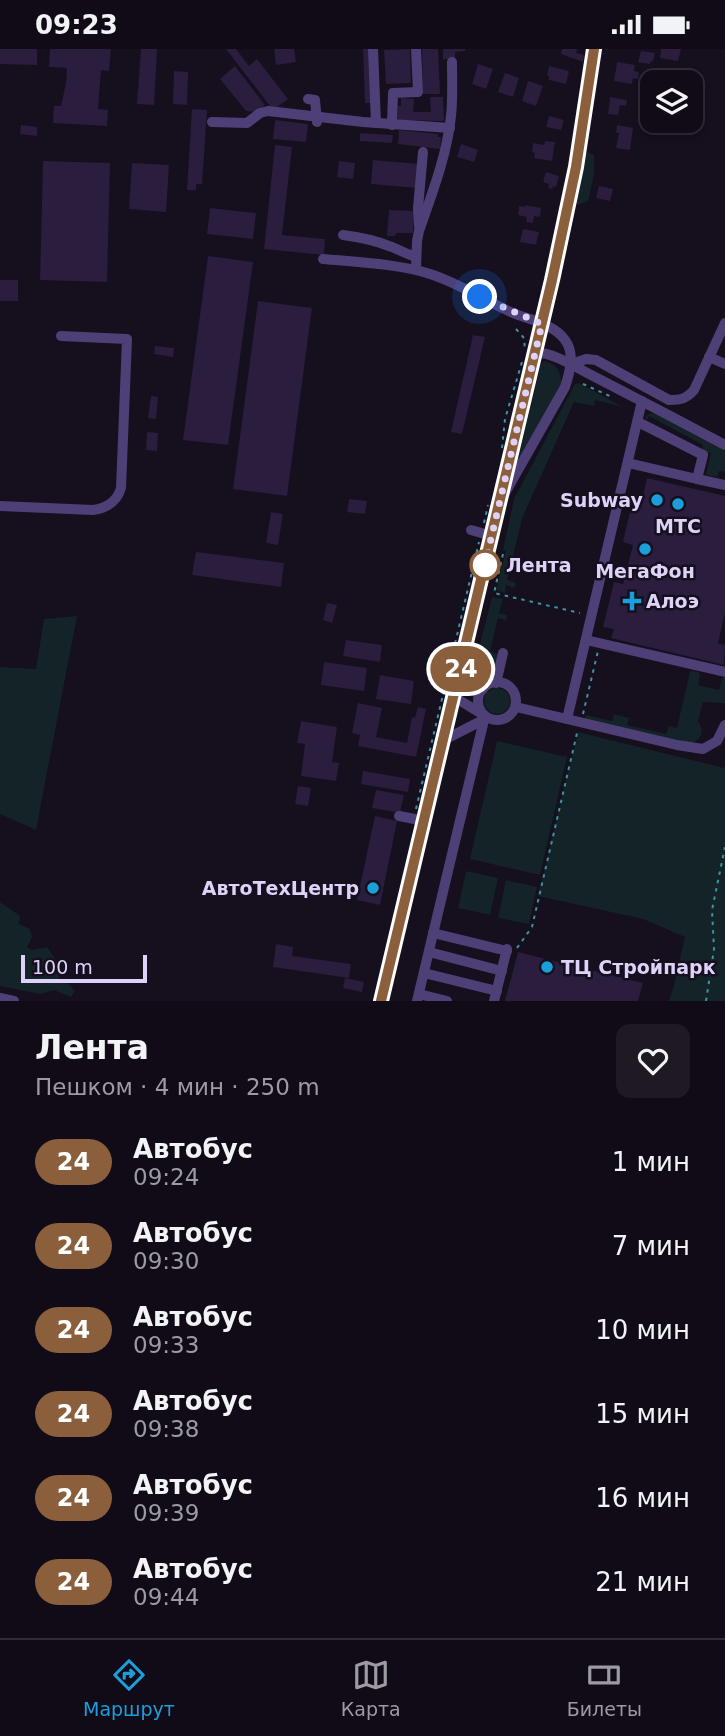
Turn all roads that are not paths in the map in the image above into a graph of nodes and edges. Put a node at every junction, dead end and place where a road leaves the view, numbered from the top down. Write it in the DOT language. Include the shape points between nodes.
graph roads {
  1 [pos="373,49"];
  2 [pos="416,49"];
  3 [pos="594,49"];
  4 [pos="452,62"];
  5 [pos="308,99"];
  6 [pos="317,121"];
  7 [pos="212,122"];
  8 [pos="376,123"];
  9 [pos="393,125"];
  10 [pos="450,128"];
  11 [pos="423,152"];
  12 [pos="419,231"];
  13 [pos="344,235"];
  14 [pos="416,257"];
  15 [pos="323,258"];
  16 [pos="416,269"];
  17 [pos="494,304"];
  18 [pos="488,315"];
  19 [pos="725,323"];
  20 [pos="542,324"];
  21 [pos="61,336"];
  22 [pos="535,352"];
  23 [pos="709,357"];
  24 [pos="570,363"];
  25 [pos="725,364"];
  26 [pos="642,401"];
  27 [pos="638,422"];
  28 [pos="725,445"];
  29 [pos="628,463"];
  30 [pos="697,479"];
  31 [pos="725,485"];
  32 [pos="500,501"];
  33 [pos="0,506"];
  34 [pos="586,640"];
  35 [pos="503,653"];
  36 [pos="725,672"];
  37 [pos="496,683"];
  38 [pos="483,689"];
  39 [pos="455,695"];
  40 [pos="516,707"];
  41 [pos="486,719"];
  42 [pos="567,719"];
  43 [pos="725,726"];
  44 [pos="444,740"];
  45 [pos="399,817"];
  46 [pos="425,821"];
  47 [pos="433,933"];
  48 [pos="429,952"];
  49 [pos="502,971"];
  50 [pos="424,973"];
  51 [pos="496,996"];
  52 [pos="0,998"];
  53 [pos="418,998"];
  54 [pos="14,1001"];
  55 [pos="381,1001"];
  56 [pos="447,1001"];
  1 -- 8 [label="street"];
  2 -- 9 [label="street" via="418,92 393,93"];
  3 -- 20 [label="street" via="576,167"];
  4 -- 10 [label="street"];
  5 -- 6 [label="street" via="315,100"];
  6 -- 7 [label="street" via="268,111 247,123"];
  6 -- 8 [label="street"];
  8 -- 9 [label="street"];
  9 -- 10 [label="street"];
  10 -- 12 [label="street"];
  11 -- 12 [label="street"];
  12 -- 14 [label="street"];
  13 -- 14 [label="street"];
  14 -- 16 [label="street"];
  15 -- 16 [label="street"];
  16 -- 17 [label="street"];
  17 -- 18 [label="street"];
  17 -- 20 [label="street"];
  19 -- 23 [label="street"];
  20 -- 22 [label="street"];
  20 -- 24 [label="street" via="564,338"];
  21 -- 33 [label="street" via="127,339 120,494 109,505 93,510"];
  22 -- 24 [label="street"];
  22 -- 32 [label="street"];
  23 -- 24 [label="street" via="694,390 680,400 669,400 596,360"];
  23 -- 25 [label="street"];
  24 -- 26 [label="street"];
  24 -- 32 [label="street" via="565,387"];
  26 -- 27 [label="street"];
  26 -- 28 [label="street"];
  27 -- 29 [label="street"];
  27 -- 30 [label="street" via="703,455"];
  29 -- 30 [label="street"];
  29 -- 34 [label="street"];
  30 -- 31 [label="street"];
  32 -- 39 [label="street" via="481,533"];
  34 -- 36 [label="street"];
  34 -- 42 [label="street"];
  35 -- 37 [label="street"];
  37 -- 38 [label="street"];
  37 -- 40 [label="street" via="510,687"];
  38 -- 39 [label="street"];
  38 -- 41 [label="street" via="478,698"];
  39 -- 41 [label="street"];
  39 -- 44 [label="street"];
  40 -- 41 [label="street" via="499,720"];
  40 -- 42 [label="street"];
  41 -- 44 [label="street"];
  41 -- 47 [label="street"];
  42 -- 43 [label="street" via="703,749 717,741"];
  44 -- 46 [label="street"];
  45 -- 46 [label="street"];
  46 -- 55 [label="street"];
  47 -- 48 [label="street"];
  47 -- 49 [label="street" via="510,950"];
  48 -- 49 [label="street"];
  48 -- 50 [label="street"];
  49 -- 51 [label="street"];
  50 -- 51 [label="street"];
  50 -- 53 [label="street"];
  52 -- 54 [label="street"];
  53 -- 56 [label="street"];
}
